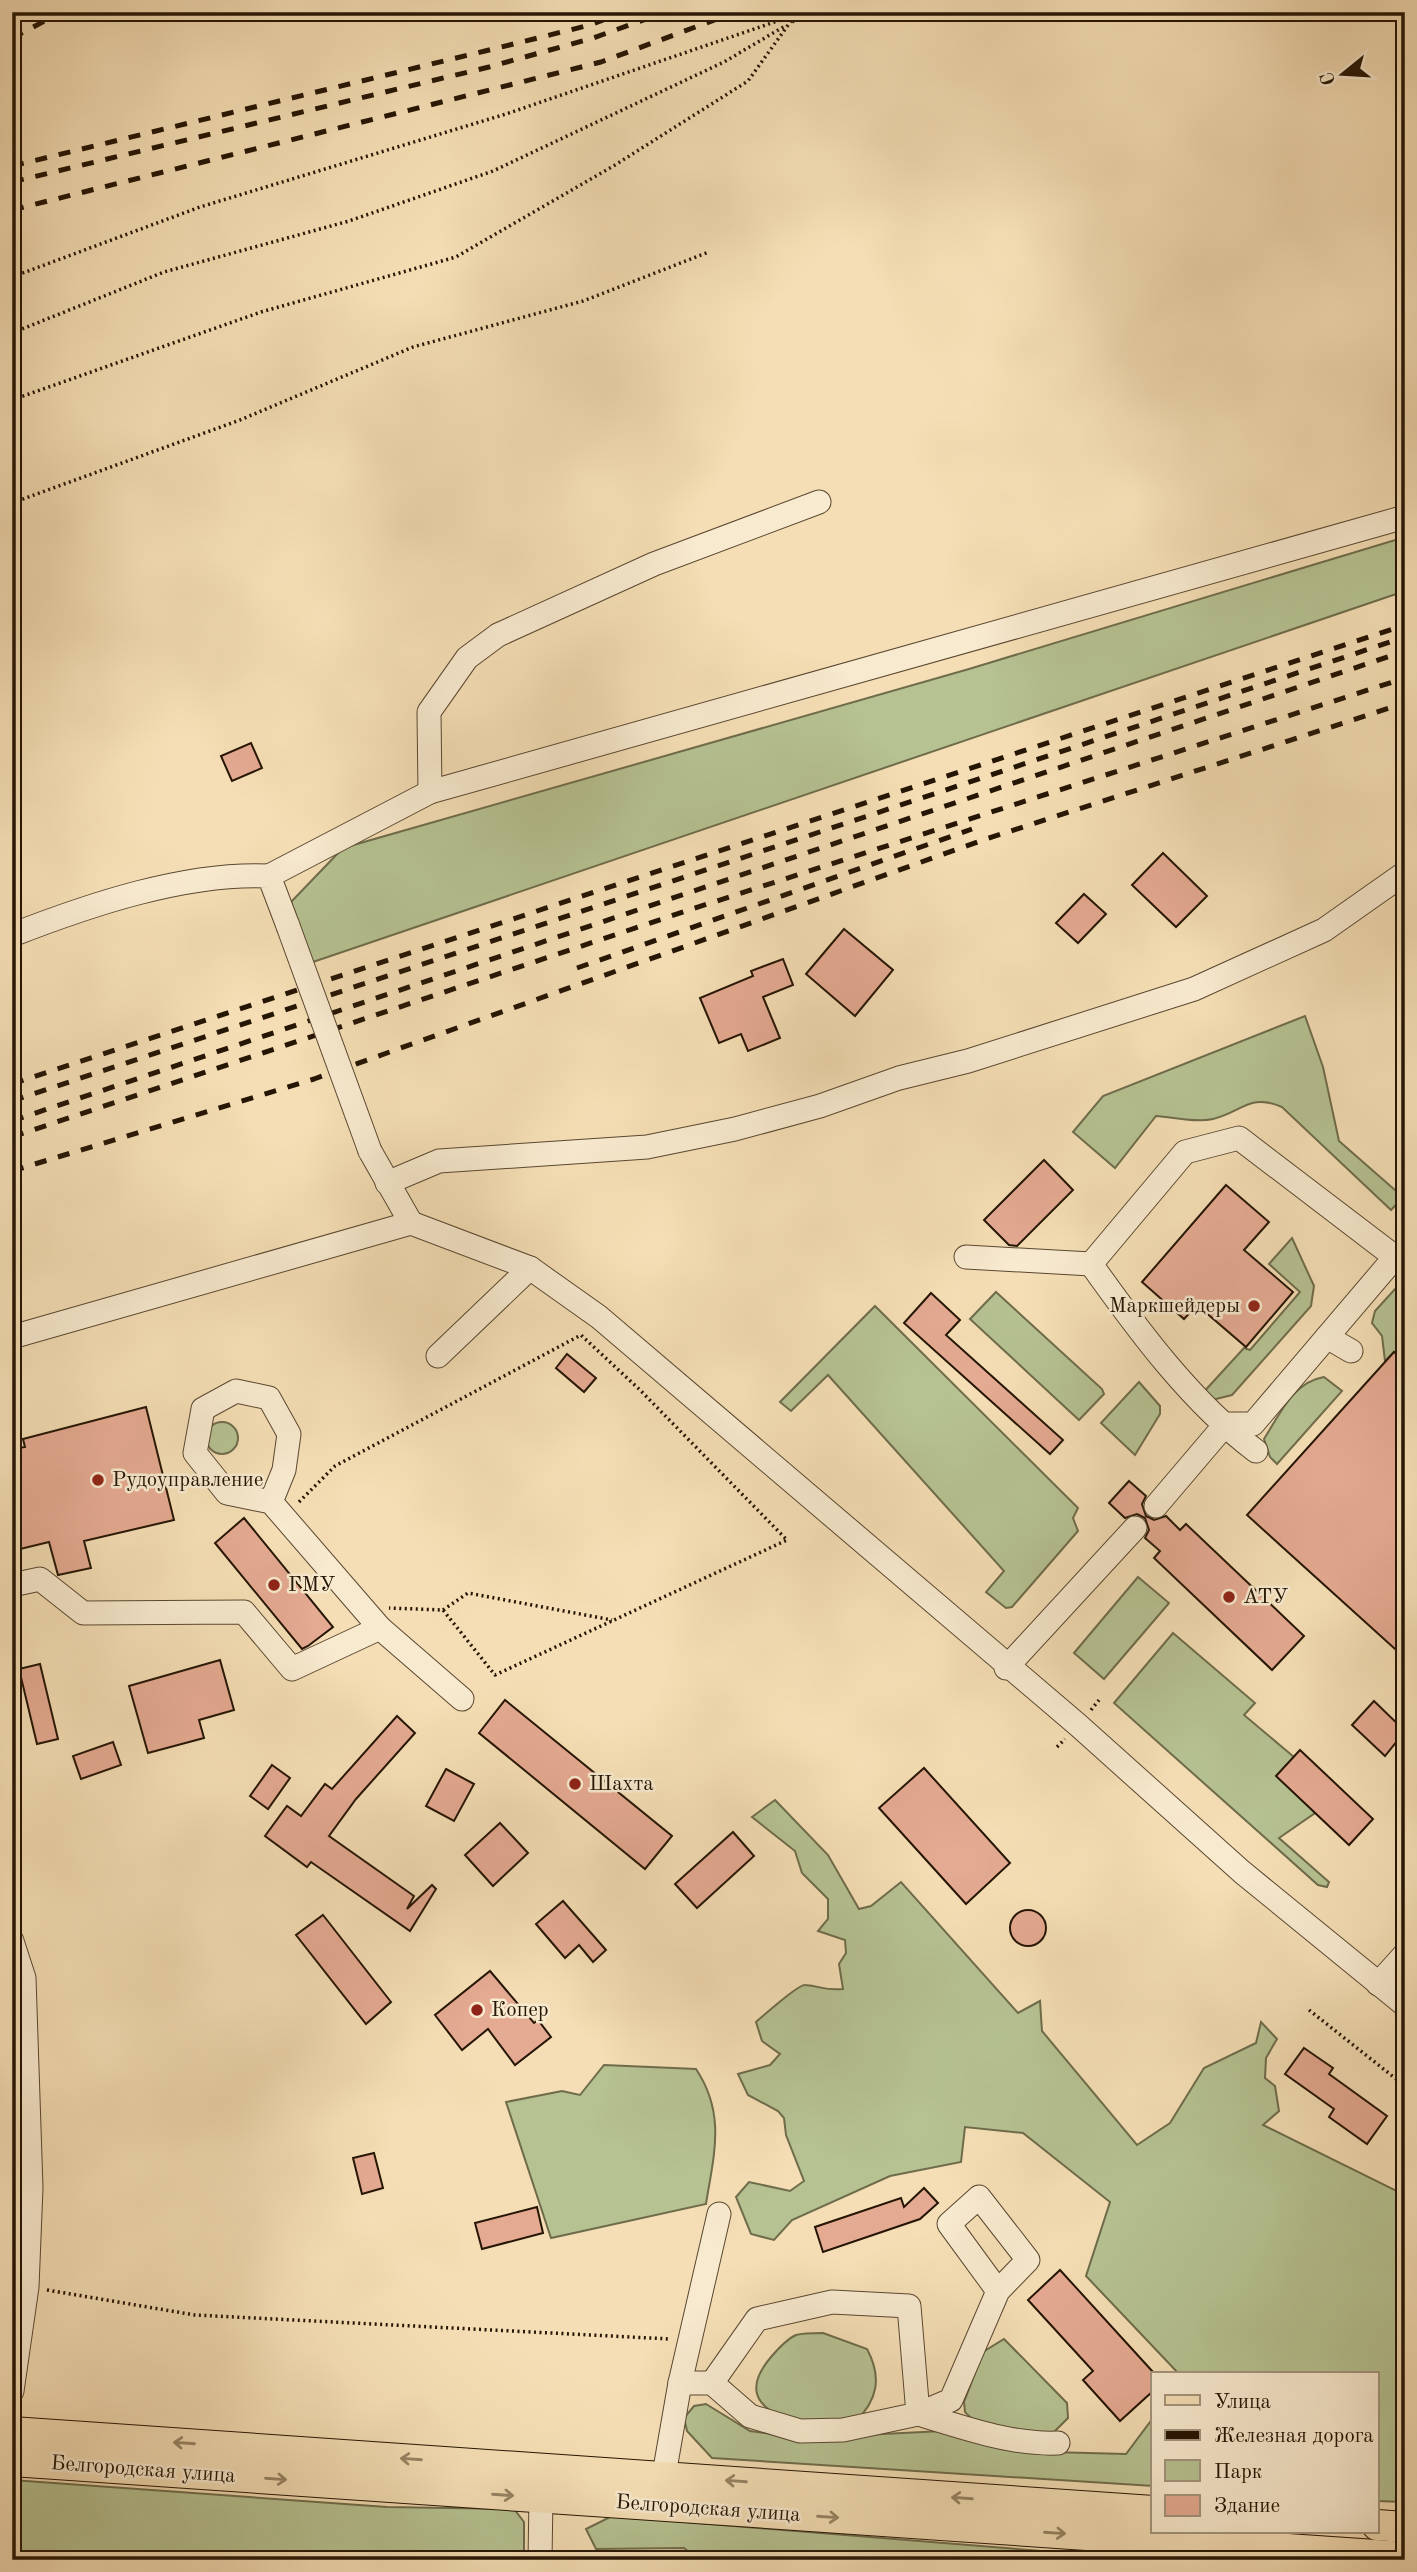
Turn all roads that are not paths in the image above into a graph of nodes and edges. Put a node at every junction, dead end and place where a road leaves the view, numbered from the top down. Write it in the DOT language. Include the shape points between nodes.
graph roads {
  1 [pos="819,502"];
  2 [pos="1405,517"];
  3 [pos="430,792"];
  4 [pos="1405,873"];
  5 [pos="269,876"];
  6 [pos="12,935"];
  7 [pos="387,1183"];
  8 [pos="411,1223"];
  9 [pos="965,1257"];
  10 [pos="1091,1264"];
  11 [pos="530,1268"];
  12 [pos="12,1337"];
  13 [pos="1327,1337"];
  14 [pos="1351,1351"];
  15 [pos="438,1356"];
  16 [pos="1223,1426"];
  17 [pos="1256,1451"];
  18 [pos="1156,1506"];
  19 [pos="278,1510"];
  20 [pos="1135,1528"];
  21 [pos="12,1585"];
  22 [pos="380,1628"];
  23 [pos="1006,1668"];
  24 [pos="461,1699"];
  25 [pos="12,1941"];
  26 [pos="1405,1954"];
  27 [pos="1378,1984"];
  28 [pos="1405,2005"];
  29 [pos="719,2214"];
  30 [pos="998,2291"];
  31 [pos="680,2383"];
  32 [pos="712,2383"];
  33 [pos="12,2391"];
  34 [pos="918,2414"];
  35 [pos="12,2431"];
  36 [pos="1058,2443"];
  37 [pos="12,2461"];
  38 [pos="662,2476"];
  39 [pos="541,2497"];
  40 [pos="661,2506"];
  41 [pos="1151,2511"];
  42 [pos="1378,2525"];
  43 [pos="1405,2527"];
  44 [pos="1405,2557"];
  45 [pos="540,2560"];
  1 -- 3 [label="street" via="654,564 498,635 477,650 429,712"];
  2 -- 3 [label="street"];
  3 -- 5 [label="street"];
  4 -- 7 [label="street" via="1324,930 1194,989 968,1062 710,1134 647,1147 439,1161"];
  5 -- 6 [label="street" via="232,874 123,898"];
  5 -- 7 [label="street, bridge" via="370,1151"];
  7 -- 8 [label="street"];
  8 -- 11 [label="street"];
  8 -- 12 [label="street"];
  9 -- 10 [label="street"];
  10 -- 13 [label="street" via="1185,1152 1239,1138 1395,1256"];
  10 -- 16 [label="street" via="1124,1311"];
  11 -- 15 [label="street"];
  11 -- 23 [label="street" via="598,1317"];
  13 -- 14 [label="street"];
  13 -- 16 [label="street" via="1253,1424"];
  16 -- 17 [label="street"];
  16 -- 18 [label="street"];
  19 -- 19 [label="street" via="289,1434 269,1398 236,1391 203,1409 195,1452 227,1493"];
  19 -- 22 [label="street"];
  20 -- 23 [label="street"];
  21 -- 22 [label="street" via="40,1579 83,1614 244,1612 292,1670"];
  22 -- 24 [label="street"];
  23 -- 27 [label="street"];
  25 -- 33 [label="street" via="23,1978 31,2188 27,2287"];
  26 -- 27 [label="street"];
  27 -- 28 [label="street"];
  29 -- 31 [label="street"];
  30 -- 34 [label="street" via="951,2400"];
  31 -- 32 [label="street"];
  31 -- 38 [label="street"];
  32 -- 34 [label="street" via="750,2416 800,2431 843,2430"];
  32 -- 34 [label="street" via="757,2319 832,2302 909,2306"];
  34 -- 36 [label="street" via="996,2436"];
  38 -- 35 [label="main road, Белгородская улица, one-way"];
  37 -- 39 [label="main road, Белгородская улица, one-way"];
  38 -- 40 [label="street"];
  41 -- 38 [label="main road, Белгородская улица, one-way"];
  39 -- 40 [label="main road, Белгородская улица"];
  39 -- 45 [label="street"];
  40 -- 44 [label="main road, Белгородская улица, one-way"];
  42 -- 43 [label="main road"];
}
